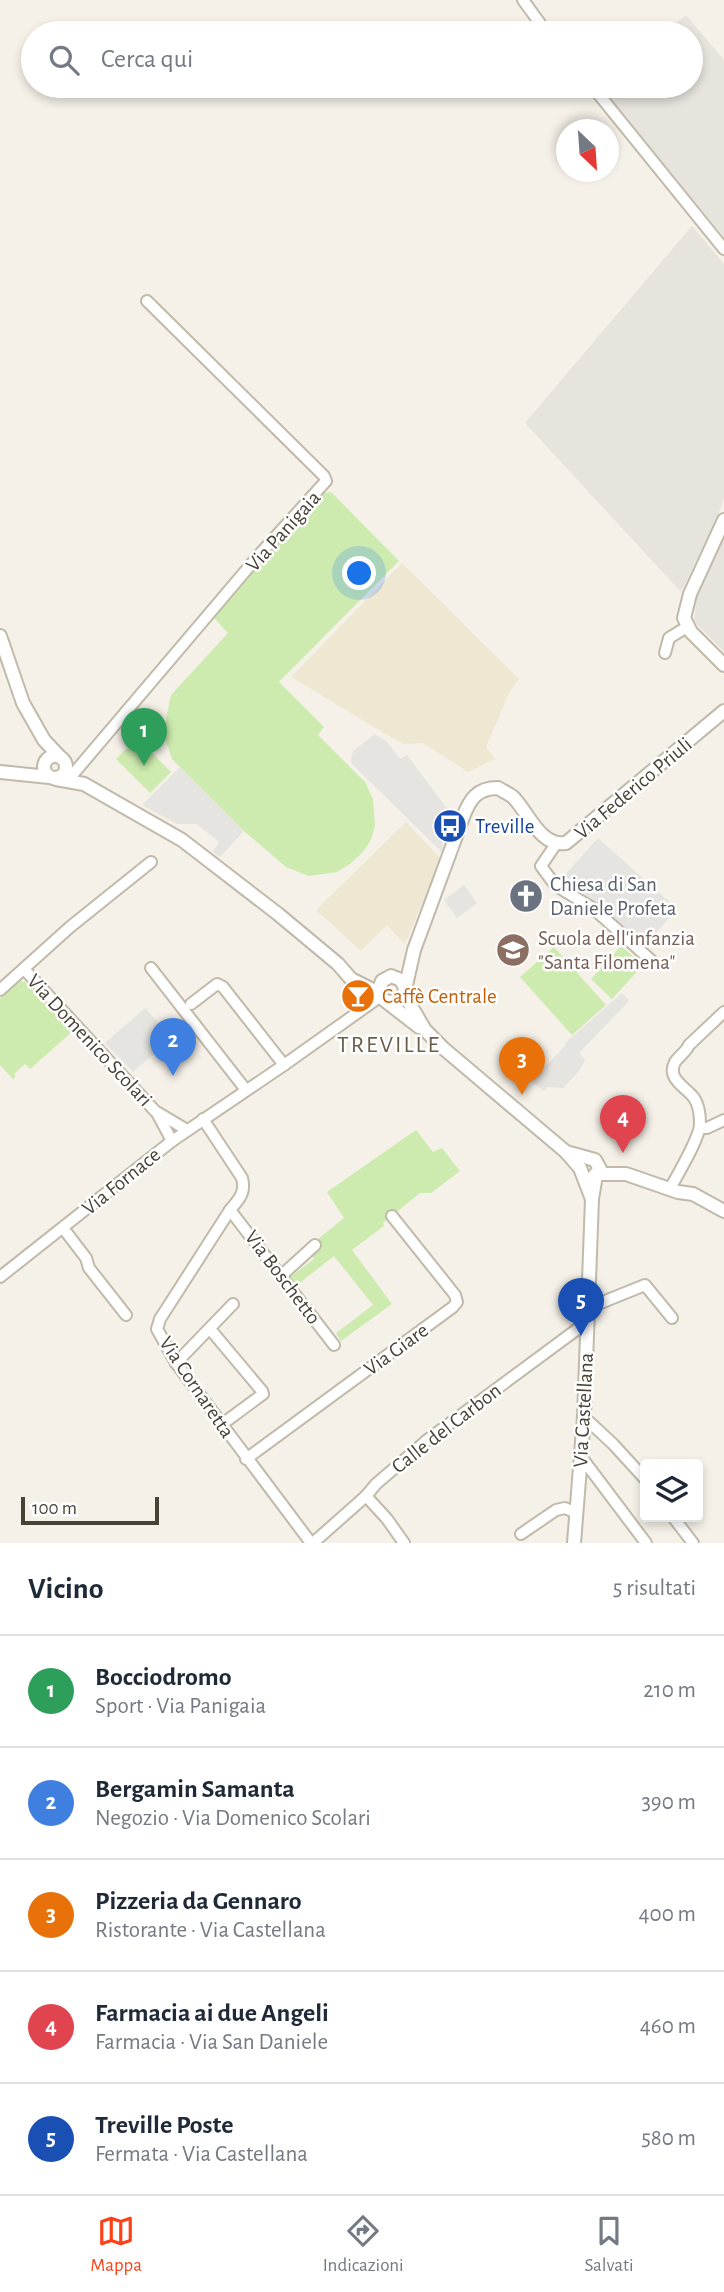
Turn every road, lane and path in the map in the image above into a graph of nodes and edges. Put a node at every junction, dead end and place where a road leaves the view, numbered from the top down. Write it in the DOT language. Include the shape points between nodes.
graph roads {
  1 [pos="523,0"];
  2 [pos="538,21"];
  3 [pos="602,98"];
  4 [pos="724,249"];
  5 [pos="147,301"];
  6 [pos="724,520"];
  7 [pos="685,623"];
  8 [pos="0,635"];
  9 [pos="665,653"];
  10 [pos="724,665"];
  11 [pos="724,711"];
  12 [pos="44,740"];
  13 [pos="62,760"];
  14 [pos="44,762"];
  15 [pos="0,772"];
  16 [pos="74,774"];
  17 [pos="20,775"];
  18 [pos="52,778"];
  19 [pos="92,788"];
  20 [pos="556,844"];
  21 [pos="151,862"];
  22 [pos="414,950"];
  23 [pos="654,963"];
  24 [pos="150,968"];
  25 [pos="24,969"];
  26 [pos="0,990"];
  27 [pos="385,990"];
  28 [pos="405,991"];
  29 [pos="191,1004"];
  30 [pos="724,1012"];
  31 [pos="425,1030"];
  32 [pos="285,1065"];
  33 [pos="246,1090"];
  34 [pos="155,1111"];
  35 [pos="204,1119"];
  36 [pos="724,1120"];
  37 [pos="701,1128"];
  38 [pos="187,1130"];
  39 [pos="172,1140"];
  40 [pos="590,1169"];
  41 [pos="674,1190"];
  42 [pos="230,1210"];
  43 [pos="724,1211"];
  44 [pos="392,1216"];
  45 [pos="724,1221"];
  46 [pos="63,1228"];
  47 [pos="314,1245"];
  48 [pos="282,1275"];
  49 [pos="0,1277"];
  50 [pos="233,1304"];
  51 [pos="125,1315"];
  52 [pos="587,1315"];
  53 [pos="672,1318"];
  54 [pos="210,1329"];
  55 [pos="334,1345"];
  56 [pos="176,1363"];
  57 [pos="584,1417"];
  58 [pos="222,1425"];
  59 [pos="582,1458"];
  60 [pos="246,1459"];
  61 [pos="640,1474"];
  62 [pos="366,1496"];
  63 [pos="576,1513"];
  64 [pos="677,1522"];
  65 [pos="521,1534"];
  66 [pos="311,1543"];
  67 [pos="404,1543"];
  68 [pos="574,1543"];
  69 [pos="646,1543"];
  70 [pos="693,1543"];
  1 -- 2 [label="street"];
  3 -- 4 [label="street"];
  5 -- 16 [label="street, Via Panigaia" via="326,481"];
  6 -- 7 [label="street" via="690,594"];
  7 -- 9 [label="street" via="668,638"];
  7 -- 10 [label="street"];
  8 -- 12 [label="street" via="23,703"];
  11 -- 20 [label="street, Via Federico Priuli" via="566,843"];
  12 -- 13 [label="street"];
  12 -- 14 [label="street"];
  13 -- 14 [label="street" via="52,756"];
  13 -- 16 [label="street"];
  13 -- 18 [label="street" via="64,773"];
  14 -- 17 [label="street"];
  14 -- 18 [label="street" via="44,772"];
  15 -- 17 [label="street"];
  16 -- 19 [label="street"];
  17 -- 18 [label="street"];
  18 -- 19 [label="street"];
  19 -- 27 [label="street" via="171,833 338,964"];
  20 -- 22 [label="street, Via Federico Priuli" via="499,788 473,796"];
  20 -- 23 [label="street" via="541,866 555,885 594,909"];
  21 -- 25 [label="street, Via Domenico Scolari"];
  22 -- 27 [label="street"];
  22 -- 28 [label="street"];
  24 -- 33 [label="street"];
  25 -- 26 [label="street, Via Domenico Scolari"];
  25 -- 34 [label="street, Via Domenico Scolari"];
  27 -- 28 [label="street" via="403,982"];
  27 -- 28 [label="street" via="395,1002"];
  27 -- 31 [label="street"];
  27 -- 32 [label="street, Via Fornace"];
  28 -- 31 [label="street"];
  29 -- 32 [label="street" via="217,984 223,987"];
  30 -- 37 [label="street" via="689,1045 673,1072 695,1098"];
  31 -- 40 [label="street"];
  32 -- 33 [label="street, Via Fornace"];
  33 -- 35 [label="street, Via Fornace"];
  34 -- 38 [label="street, Via Domenico Scolari"];
  34 -- 39 [label="street, Via Domenico Scolari"];
  35 -- 38 [label="street, Via Fornace"];
  35 -- 42 [label="street, Via Cornaretta" via="242,1178 242,1196"];
  36 -- 37 [label="street"];
  37 -- 41 [label="street"];
  38 -- 39 [label="street, Via Fornace"];
  39 -- 46 [label="street, Via Fornace"];
  40 -- 41 [label="street" via="626,1174"];
  40 -- 52 [label="street, Via Castellana"];
  41 -- 43 [label="street" via="693,1194"];
  41 -- 45 [label="street"];
  42 -- 48 [label="street, Via Boschetto"];
  42 -- 56 [label="street, Via Cornaretta" via="157,1325"];
  44 -- 60 [label="street, Via Giare" via="457,1302"];
  46 -- 49 [label="street, Via Fornace"];
  46 -- 51 [label="street"];
  47 -- 48 [label="street"];
  48 -- 55 [label="street, Via Boschetto"];
  50 -- 54 [label="street"];
  52 -- 53 [label="street" via="645,1285"];
  52 -- 57 [label="street, Via Castellana"];
  52 -- 62 [label="street, Calle del Carbon"];
  54 -- 56 [label="street"];
  54 -- 58 [label="street" via="263,1394"];
  56 -- 58 [label="street, Via Cornaretta"];
  57 -- 59 [label="street, Via Castellana"];
  57 -- 61 [label="street"];
  58 -- 60 [label="street, Via Cornaretta"];
  59 -- 63 [label="street, Via Castellana"];
  59 -- 69 [label="street"];
  60 -- 66 [label="street, Via Cornaretta"];
  62 -- 66 [label="street, Calle del Carbon"];
  62 -- 67 [label="street"];
  63 -- 65 [label="street" via="556,1510"];
  63 -- 68 [label="street, Via Castellana"];
  64 -- 70 [label="street"];
}
